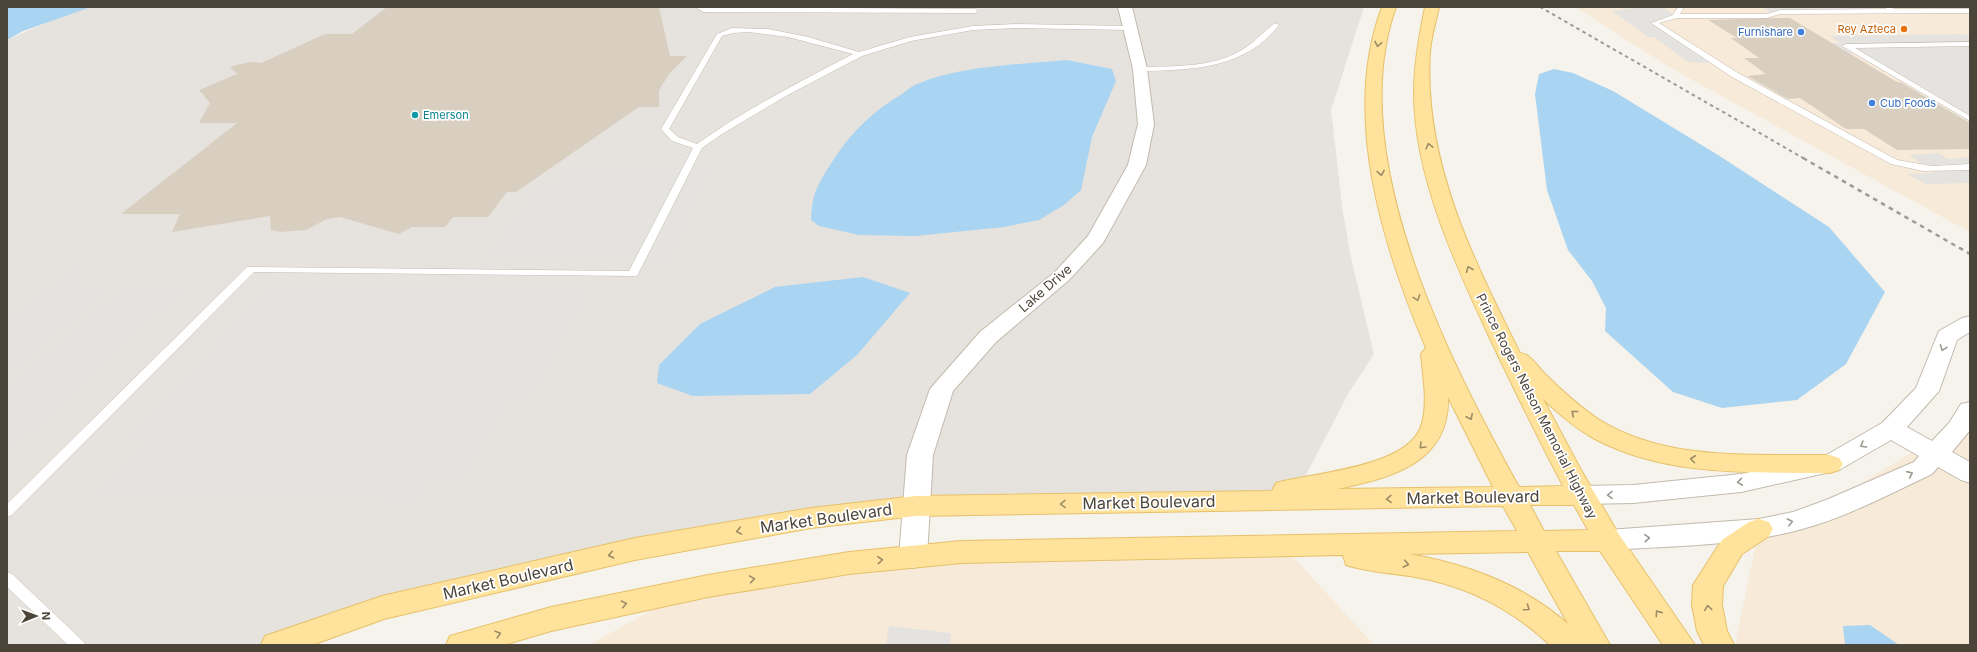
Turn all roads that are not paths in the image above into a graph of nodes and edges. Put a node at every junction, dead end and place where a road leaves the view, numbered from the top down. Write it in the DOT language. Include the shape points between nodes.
graph roads {
  1 [pos="697,7"];
  2 [pos="1125,7"];
  3 [pos="1389,7"];
  4 [pos="1432,7"];
  5 [pos="1681,7"];
  6 [pos="1886,7"];
  7 [pos="727,8"];
  8 [pos="1894,11"];
  9 [pos="1970,11"];
  10 [pos="1676,16"];
  11 [pos="974,17"];
  12 [pos="1276,25"];
  13 [pos="1130,28"];
  14 [pos="1970,44"];
  15 [pos="859,54"];
  16 [pos="1140,69"];
  17 [pos="1970,119"];
  18 [pos="698,147"];
  19 [pos="1970,167"];
  20 [pos="1970,323"];
  21 [pos="1494,324"];
  22 [pos="1427,327"];
  23 [pos="1970,410"];
  24 [pos="1891,429"];
  25 [pos="1936,454"];
  26 [pos="1830,464"];
  27 [pos="1970,474"];
  28 [pos="1582,495"];
  29 [pos="1512,497"];
  30 [pos="1222,501"];
  31 [pos="916,506"];
  32 [pos="7,512"];
  33 [pos="1759,529"];
  34 [pos="1608,540"];
  35 [pos="1536,543"];
  36 [pos="1284,547"];
  37 [pos="913,557"];
  38 [pos="7,578"];
  39 [pos="78,645"];
  40 [pos="276,645"];
  41 [pos="460,645"];
  42 [pos="1570,645"];
  43 [pos="1595,645"];
  44 [pos="1680,645"];
  45 [pos="1719,645"];
  1 -- 7 [label="lane" via="704,10"];
  2 -- 13 [label="street, Lake Drive"];
  3 -- 22 [label="main road, one-way" via="1375,58 1375,137 1388,211"];
  21 -- 4 [label="main road, Prince Rogers Nelson Memorial Highway, one-way" via="1452,227 1435,172 1426,131 1421,58"];
  5 -- 10 [label="lane"];
  6 -- 8 [label="lane"];
  7 -- 11 [label="lane"];
  8 -- 9 [label="lane"];
  8 -- 10 [label="lane" via="1780,12 1767,16"];
  10 -- 19 [label="lane" via="1654,23 1735,75 1894,162 1925,170"];
  11 -- 13 [label="lane" via="1016,26"];
  11 -- 15 [label="lane"];
  12 -- 16 [label="lane" via="1265,38 1241,54 1221,63"];
  13 -- 16 [label="street, Lake Drive"];
  14 -- 17 [label="lane" via="1846,46"];
  15 -- 18 [label="lane" via="781,95"];
  15 -- 18 [label="lane" via="765,30 735,30 719,35 665,129 669,136"];
  16 -- 31 [label="street, Lake Drive" via="1146,124 1137,165 1096,239 1062,276 988,337 942,389 920,455"];
  18 -- 32 [label="lane" via="633,274 251,269"];
  20 -- 24 [label="street, Market Boulevard, one-way" via="1948,336 1926,391"];
  26 -- 21 [label="main road, one-way" via="1702,460 1669,456 1611,437 1580,418 1540,383 1524,366"];
  21 -- 28 [label="main road, Prince Rogers Nelson Memorial Highway"];
  22 -- 29 [label="main road, one-way" via="1444,366"];
  22 -- 30 [label="main road, one-way" via="1436,382 1436,412 1433,430 1419,450 1404,460 1348,478"];
  23 -- 25 [label="street" via="1958,429"];
  24 -- 25 [label="street"];
  24 -- 26 [label="street, Market Boulevard, one-way"];
  25 -- 27 [label="street"];
  33 -- 25 [label="street, one-way" via="1796,521 1836,507 1923,468"];
  26 -- 28 [label="street, Market Boulevard, one-way" via="1741,483 1633,494"];
  28 -- 29 [label="main road, Market Boulevard"];
  28 -- 34 [label="main road, Prince Rogers Nelson Memorial Highway"];
  29 -- 30 [label="main road, Market Boulevard, one-way"];
  29 -- 35 [label="main road"];
  30 -- 31 [label="main road, Market Boulevard, one-way"];
  31 -- 37 [label="street, Lake Drive"];
  31 -- 40 [label="main road, Market Boulevard, one-way" via="811,518 635,550 382,608"];
  34 -- 33 [label="street, one-way"];
  45 -- 33 [label="main road, one-way" via="1712,631 1707,605 1708,585 1732,547"];
  34 -- 35 [label="main road"];
  44 -- 34 [label="main road, Prince Rogers Nelson Memorial Highway, one-way"];
  35 -- 36 [label="main road"];
  35 -- 43 [label="main road"];
  36 -- 37 [label="main road" via="961,552"];
  36 -- 42 [label="main road, one-way" via="1396,562 1476,581 1516,601 1550,625"];
  41 -- 37 [label="main road, one-way" via="551,619 708,586 849,563"];
  38 -- 39 [label="lane"];
}
